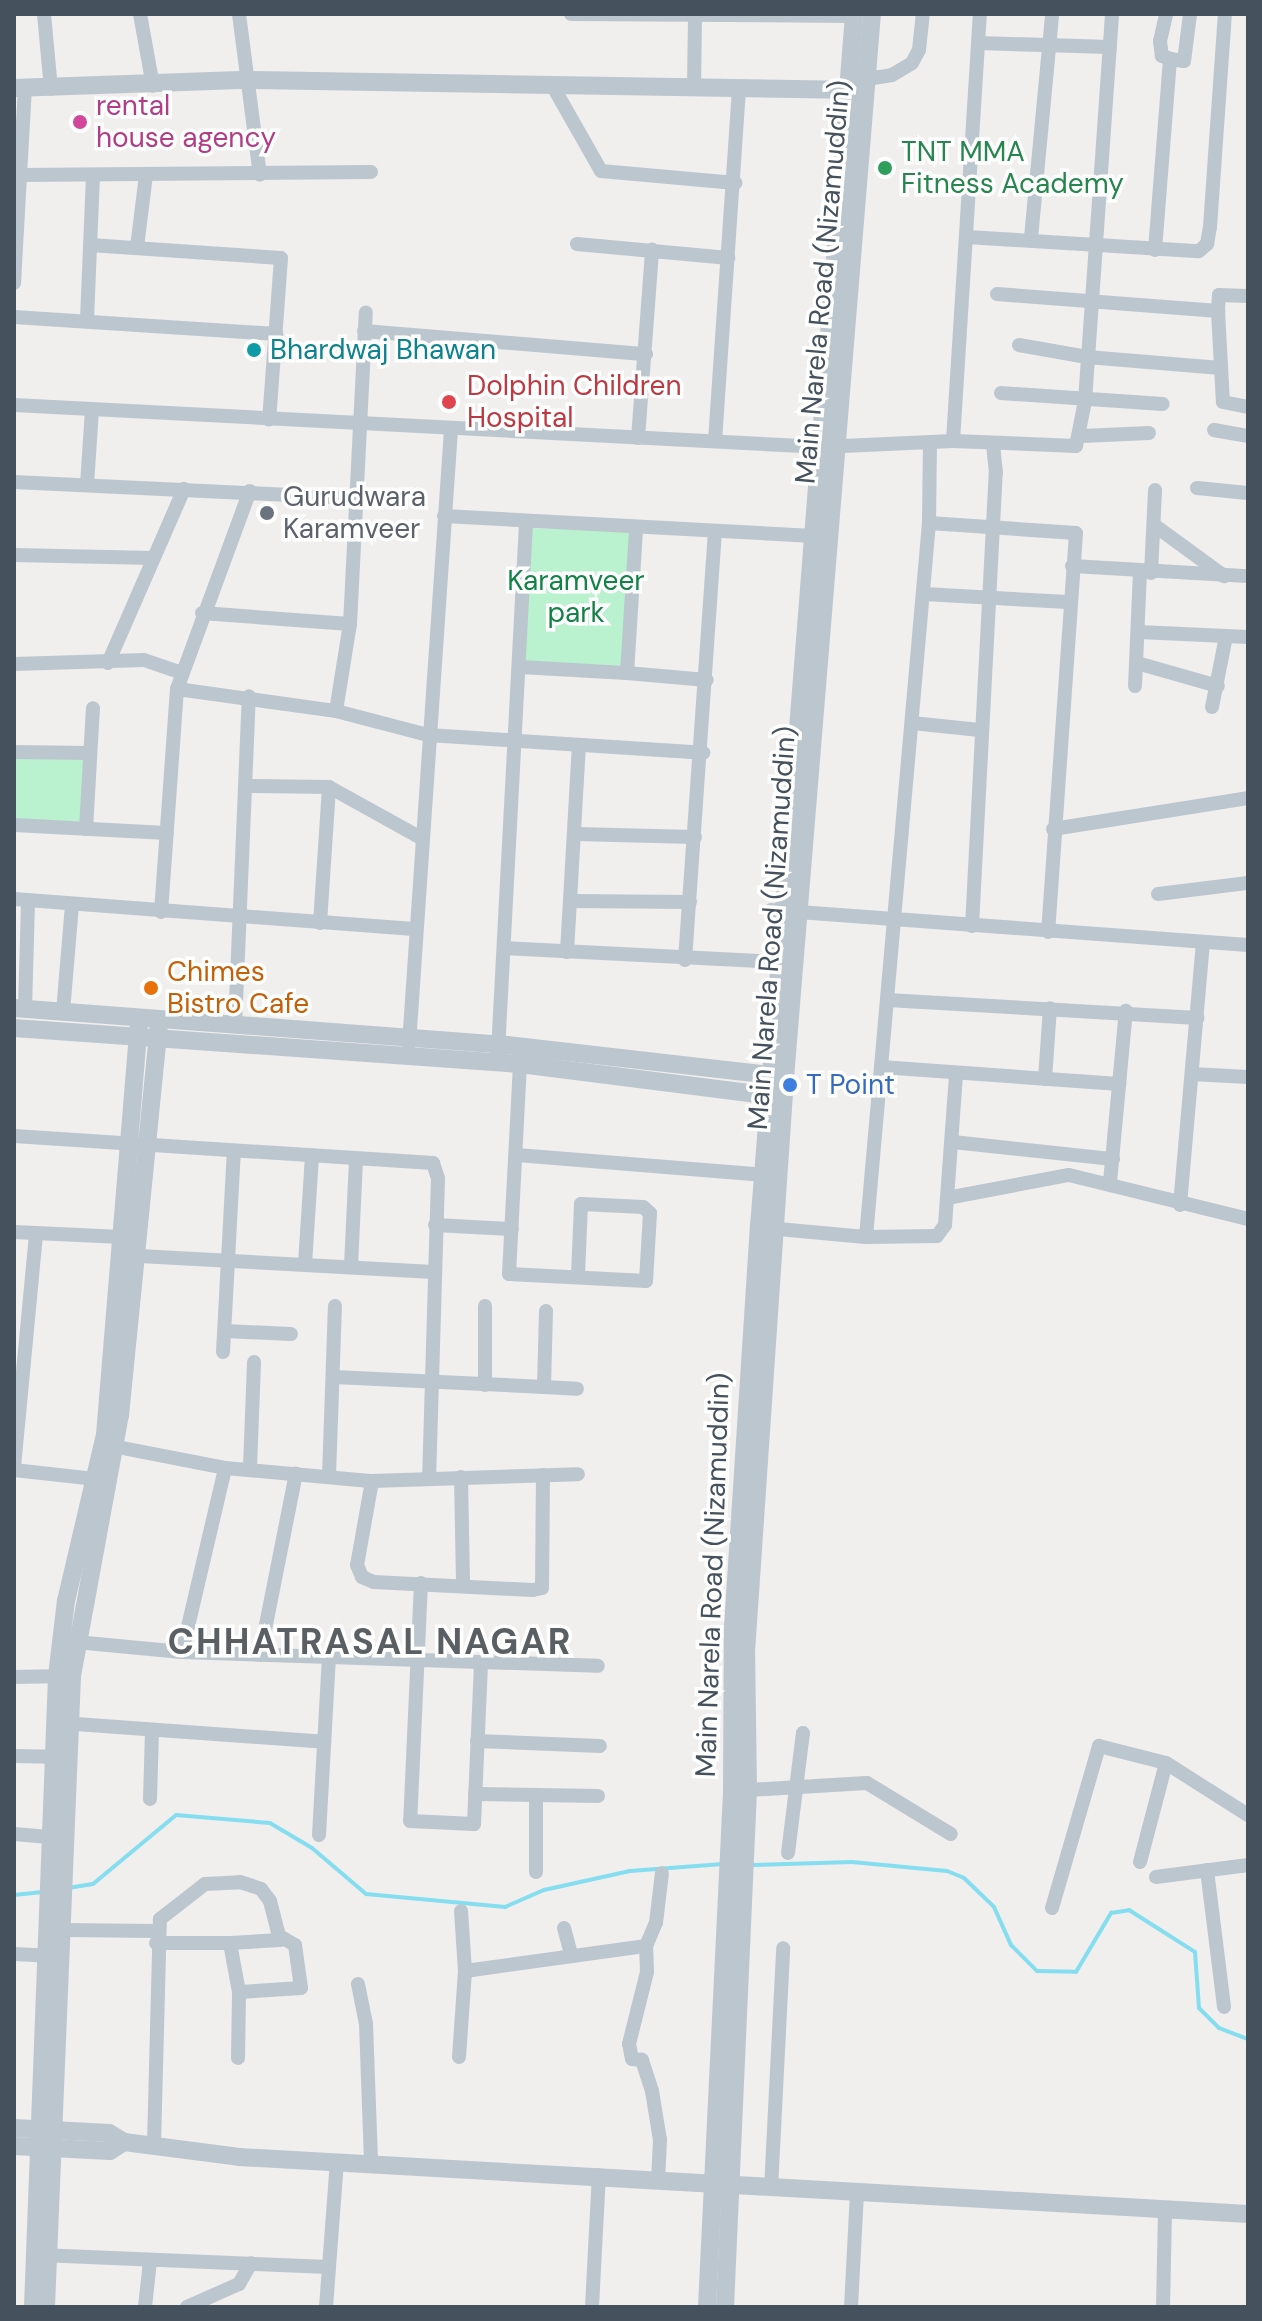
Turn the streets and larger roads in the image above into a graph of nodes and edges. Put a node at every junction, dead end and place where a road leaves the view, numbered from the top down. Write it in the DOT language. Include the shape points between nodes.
graph roads {
  1 [pos="44,14"];
  2 [pos="140,14"];
  3 [pos="239,14"];
  4 [pos="571,14"];
  5 [pos="923,14"];
  6 [pos="980,14"];
  7 [pos="1052,14"];
  8 [pos="1112,14"];
  9 [pos="1166,14"];
  10 [pos="1190,14"];
  11 [pos="1225,14"];
  12 [pos="860,15"];
  13 [pos="695,16"];
  14 [pos="978,43"];
  15 [pos="1050,47"];
  16 [pos="1110,47"];
  17 [pos="1170,59"];
  18 [pos="247,80"];
  19 [pos="551,83"];
  20 [pos="153,86"];
  21 [pos="860,86"];
  22 [pos="739,87"];
  23 [pos="19,88"];
  24 [pos="694,88"];
  25 [pos="51,89"];
  26 [pos="371,172"];
  27 [pos="21,175"];
  28 [pos="93,175"];
  29 [pos="146,175"];
  30 [pos="260,175"];
  31 [pos="735,183"];
  32 [pos="967,237"];
  33 [pos="1031,238"];
  34 [pos="1097,242"];
  35 [pos="577,244"];
  36 [pos="90,245"];
  37 [pos="137,247"];
  38 [pos="652,250"];
  39 [pos="1155,250"];
  40 [pos="728,258"];
  41 [pos="14,283"];
  42 [pos="997,294"];
  43 [pos="1248,296"];
  44 [pos="1090,301"];
  45 [pos="1218,311"];
  46 [pos="366,312"];
  47 [pos="14,317"];
  48 [pos="87,319"];
  49 [pos="364,331"];
  50 [pos="276,334"];
  51 [pos="1019,345"];
  52 [pos="646,354"];
  53 [pos="1087,357"];
  54 [pos="1221,368"];
  55 [pos="1001,393"];
  56 [pos="1085,401"];
  57 [pos="1163,404"];
  58 [pos="14,405"];
  59 [pos="1248,407"];
  60 [pos="92,410"];
  61 [pos="269,420"];
  62 [pos="359,425"];
  63 [pos="451,429"];
  64 [pos="1214,430"];
  65 [pos="1149,433"];
  66 [pos="1082,436"];
  67 [pos="1248,436"];
  68 [pos="638,438"];
  69 [pos="715,441"];
  70 [pos="953,441"];
  71 [pos="930,442"];
  72 [pos="993,443"];
  73 [pos="829,447"];
  74 [pos="14,482"];
  75 [pos="87,485"];
  76 [pos="1197,488"];
  77 [pos="184,489"];
  78 [pos="1155,490"];
  79 [pos="250,491"];
  80 [pos="1248,493"];
  81 [pos="357,498"];
  82 [pos="444,516"];
  83 [pos="929,523"];
  84 [pos="526,524"];
  85 [pos="1154,525"];
  86 [pos="990,527"];
  87 [pos="636,528"];
  88 [pos="715,531"];
  89 [pos="813,536"];
  90 [pos="14,555"];
  91 [pos="153,558"];
  92 [pos="1072,566"];
  93 [pos="1145,572"];
  94 [pos="1224,576"];
  95 [pos="1248,576"];
  96 [pos="924,594"];
  97 [pos="986,595"];
  98 [pos="1068,602"];
  99 [pos="202,613"];
  100 [pos="350,624"];
  101 [pos="1139,632"];
  102 [pos="1226,636"];
  103 [pos="1248,637"];
  104 [pos="108,663"];
  105 [pos="1137,663"];
  106 [pos="14,664"];
  107 [pos="520,667"];
  108 [pos="182,673"];
  109 [pos="627,673"];
  110 [pos="707,680"];
  111 [pos="1135,686"];
  112 [pos="1218,686"];
  113 [pos="177,689"];
  114 [pos="249,696"];
  115 [pos="1212,707"];
  116 [pos="93,708"];
  117 [pos="336,711"];
  118 [pos="912,723"];
  119 [pos="980,730"];
  120 [pos="428,735"];
  121 [pos="517,742"];
  122 [pos="579,746"];
  123 [pos="14,752"];
  124 [pos="90,753"];
  125 [pos="703,753"];
  126 [pos="246,786"];
  127 [pos="329,787"];
  128 [pos="1248,798"];
  129 [pos="14,825"];
  130 [pos="86,829"];
  131 [pos="1053,829"];
  132 [pos="167,833"];
  133 [pos="575,834"];
  134 [pos="695,837"];
  135 [pos="421,838"];
  136 [pos="1248,883"];
  137 [pos="1158,894"];
  138 [pos="21,900"];
  139 [pos="570,901"];
  140 [pos="690,902"];
  141 [pos="72,904"];
  142 [pos="785,911"];
  143 [pos="161,912"];
  144 [pos="240,918"];
  145 [pos="893,919"];
  146 [pos="320,923"];
  147 [pos="972,926"];
  148 [pos="414,929"];
  149 [pos="1048,932"];
  150 [pos="1203,944"];
  151 [pos="21,945"];
  152 [pos="1248,945"];
  153 [pos="504,948"];
  154 [pos="567,952"];
  155 [pos="685,960"];
  156 [pos="780,962"];
  157 [pos="20,980"];
  158 [pos="887,1000"];
  159 [pos="1050,1008"];
  160 [pos="20,1009"];
  161 [pos="1126,1011"];
  162 [pos="63,1012"];
  163 [pos="1197,1018"];
  164 [pos="139,1019"];
  165 [pos="235,1026"];
  166 [pos="14,1028"];
  167 [pos="159,1030"];
  168 [pos="409,1037"];
  169 [pos="138,1039"];
  170 [pos="498,1054"];
  171 [pos="408,1057"];
  172 [pos="520,1064"];
  173 [pos="881,1067"];
  174 [pos="956,1074"];
  175 [pos="1192,1074"];
  176 [pos="778,1076"];
  177 [pos="1248,1077"];
  178 [pos="1045,1079"];
  179 [pos="1119,1084"];
  180 [pos="777,1096"];
  181 [pos="14,1136"];
  182 [pos="953,1142"];
  183 [pos="130,1145"];
  184 [pos="150,1146"];
  185 [pos="234,1151"];
  186 [pos="312,1155"];
  187 [pos="517,1155"];
  188 [pos="356,1158"];
  189 [pos="1113,1159"];
  190 [pos="767,1175"];
  191 [pos="1110,1182"];
  192 [pos="947,1198"];
  193 [pos="1180,1205"];
  194 [pos="1248,1219"];
  195 [pos="435,1225"];
  196 [pos="767,1228"];
  197 [pos="512,1229"];
  198 [pos="14,1232"];
  199 [pos="36,1233"];
  200 [pos="122,1237"];
  201 [pos="866,1237"];
  202 [pos="139,1256"];
  203 [pos="228,1261"];
  204 [pos="305,1264"];
  205 [pos="351,1266"];
  206 [pos="434,1272"];
  207 [pos="578,1276"];
  208 [pos="335,1306"];
  209 [pos="485,1306"];
  210 [pos="546,1311"];
  211 [pos="225,1331"];
  212 [pos="291,1334"];
  213 [pos="223,1352"];
  214 [pos="254,1362"];
  215 [pos="19,1375"];
  216 [pos="334,1377"];
  217 [pos="431,1384"];
  218 [pos="485,1385"];
  219 [pos="544,1387"];
  220 [pos="577,1389"];
  221 [pos="109,1446"];
  222 [pos="250,1467"];
  223 [pos="225,1468"];
  224 [pos="14,1469"];
  225 [pos="296,1474"];
  226 [pos="578,1474"];
  227 [pos="543,1475"];
  228 [pos="329,1476"];
  229 [pos="461,1477"];
  230 [pos="429,1478"];
  231 [pos="101,1479"];
  232 [pos="372,1481"];
  233 [pos="421,1583"];
  234 [pos="463,1585"];
  235 [pos="76,1642"];
  236 [pos="182,1652"];
  237 [pos="260,1655"];
  238 [pos="329,1657"];
  239 [pos="415,1659"];
  240 [pos="481,1663"];
  241 [pos="598,1666"];
  242 [pos="64,1676"];
  243 [pos="14,1677"];
  244 [pos="61,1723"];
  245 [pos="152,1731"];
  246 [pos="803,1733"];
  247 [pos="477,1741"];
  248 [pos="324,1742"];
  249 [pos="600,1746"];
  250 [pos="14,1756"];
  251 [pos="53,1757"];
  252 [pos="1166,1763"];
  253 [pos="796,1788"];
  254 [pos="748,1790"];
  255 [pos="475,1794"];
  256 [pos="536,1795"];
  257 [pos="598,1796"];
  258 [pos="150,1799"];
  259 [pos="1248,1815"];
  260 [pos="14,1834"];
  261 [pos="951,1834"];
  262 [pos="319,1835"];
  263 [pos="738,1846"];
  264 [pos="56,1851"];
  265 [pos="788,1853"];
  266 [pos="1140,1862"];
  267 [pos="1248,1865"];
  268 [pos="1207,1870"];
  269 [pos="536,1872"];
  270 [pos="662,1873"];
  271 [pos="1156,1877"];
  272 [pos="1052,1908"];
  273 [pos="461,1911"];
  274 [pos="59,1917"];
  275 [pos="564,1928"];
  276 [pos="156,1937"];
  277 [pos="281,1937"];
  278 [pos="230,1943"];
  279 [pos="646,1946"];
  280 [pos="783,1948"];
  281 [pos="14,1954"];
  282 [pos="571,1955"];
  283 [pos="55,1956"];
  284 [pos="465,1971"];
  285 [pos="358,1984"];
  286 [pos="239,1992"];
  287 [pos="1224,2007"];
  288 [pos="459,2057"];
  289 [pos="238,2058"];
  290 [pos="14,2128"];
  291 [pos="49,2139"];
  292 [pos="154,2144"];
  293 [pos="14,2146"];
  294 [pos="337,2161"];
  295 [pos="371,2163"];
  296 [pos="599,2175"];
  297 [pos="658,2181"];
  298 [pos="726,2186"];
  299 [pos="771,2189"];
  300 [pos="857,2193"];
  301 [pos="1165,2209"];
  302 [pos="1248,2214"];
  303 [pos="43,2255"];
  304 [pos="150,2261"];
  305 [pos="251,2263"];
  306 [pos="329,2267"];
  307 [pos="33,2307"];
  308 [pos="46,2307"];
  309 [pos="145,2307"];
  310 [pos="187,2307"];
  311 [pos="326,2307"];
  312 [pos="592,2307"];
  313 [pos="707,2307"];
  314 [pos="725,2307"];
  315 [pos="851,2307"];
  316 [pos="1163,2307"];
  1 -- 25 [label="street"];
  2 -- 20 [label="street"];
  3 -- 18 [label="street"];
  4 -- 13 [label="street"];
  5 -- 21 [label="street" via="912,63"];
  6 -- 14 [label="street"];
  7 -- 15 [label="street"];
  8 -- 16 [label="street"];
  9 -- 17 [label="street" via="1160,41 1162,56"];
  10 -- 17 [label="street" via="1184,61"];
  11 -- 39 [label="street" via="1207,244 1199,251"];
  12 -- 13 [label="street"];
  12 -- 21 [label="street, Main Narela Road (Nizamuddin)"];
  13 -- 24 [label="street"];
  14 -- 15 [label="street"];
  14 -- 32 [label="street"];
  15 -- 16 [label="street"];
  15 -- 33 [label="street"];
  16 -- 34 [label="street"];
  17 -- 39 [label="street"];
  18 -- 19 [label="street" via="385,86"];
  18 -- 20 [label="street"];
  18 -- 30 [label="street"];
  19 -- 24 [label="street"];
  19 -- 31 [label="street" via="601,171"];
  20 -- 25 [label="street"];
  21 -- 22 [label="street"];
  21 -- 73 [label="street, Main Narela Road (Nizamuddin)"];
  22 -- 24 [label="street"];
  22 -- 31 [label="street"];
  23 -- 25 [label="street"];
  23 -- 27 [label="street"];
  26 -- 30 [label="street"];
  27 -- 28 [label="street"];
  27 -- 41 [label="street"];
  28 -- 29 [label="street"];
  28 -- 36 [label="street"];
  29 -- 30 [label="street"];
  29 -- 37 [label="street"];
  31 -- 40 [label="street"];
  32 -- 33 [label="street"];
  32 -- 70 [label="street"];
  33 -- 34 [label="street"];
  34 -- 39 [label="street"];
  34 -- 44 [label="street"];
  35 -- 38 [label="street"];
  36 -- 37 [label="street"];
  36 -- 48 [label="street"];
  37 -- 50 [label="street" via="281,258"];
  38 -- 40 [label="street"];
  38 -- 52 [label="street"];
  40 -- 69 [label="street"];
  42 -- 44 [label="street"];
  43 -- 45 [label="street" via="1219,295"];
  44 -- 45 [label="street"];
  44 -- 53 [label="street"];
  45 -- 54 [label="street"];
  46 -- 49 [label="street"];
  47 -- 48 [label="street"];
  48 -- 50 [label="street"];
  49 -- 52 [label="street"];
  49 -- 62 [label="street"];
  50 -- 61 [label="street"];
  51 -- 53 [label="street"];
  52 -- 68 [label="street"];
  53 -- 54 [label="street"];
  53 -- 56 [label="street"];
  54 -- 59 [label="street" via="1223,402"];
  55 -- 56 [label="street"];
  56 -- 57 [label="street"];
  56 -- 66 [label="street"];
  58 -- 60 [label="street"];
  60 -- 61 [label="street"];
  60 -- 75 [label="street"];
  61 -- 62 [label="street"];
  62 -- 63 [label="street"];
  62 -- 81 [label="street"];
  63 -- 68 [label="street"];
  63 -- 82 [label="street"];
  64 -- 67 [label="street"];
  65 -- 66 [label="street"];
  66 -- 72 [label="street" via="1076,446"];
  68 -- 69 [label="street"];
  69 -- 73 [label="street"];
  70 -- 71 [label="street"];
  70 -- 72 [label="street"];
  71 -- 73 [label="street"];
  71 -- 83 [label="street"];
  72 -- 86 [label="street" via="996,473"];
  73 -- 89 [label="street, Main Narela Road (Nizamuddin)"];
  73 -- 142 [label="street, Main Narela Road (Nizamuddin)"];
  74 -- 75 [label="street"];
  75 -- 77 [label="street"];
  76 -- 80 [label="street"];
  77 -- 79 [label="street"];
  77 -- 91 [label="street"];
  78 -- 85 [label="street"];
  79 -- 81 [label="street"];
  79 -- 99 [label="street"];
  81 -- 100 [label="street"];
  82 -- 84 [label="street"];
  82 -- 120 [label="street"];
  83 -- 86 [label="street"];
  83 -- 96 [label="street"];
  84 -- 87 [label="street"];
  84 -- 107 [label="street"];
  85 -- 93 [label="street"];
  85 -- 94 [label="street"];
  86 -- 92 [label="street" via="1076,533"];
  86 -- 97 [label="street"];
  87 -- 88 [label="street"];
  87 -- 109 [label="street"];
  88 -- 89 [label="street"];
  88 -- 110 [label="street"];
  89 -- 142 [label="street, Main Narela Road (Nizamuddin)"];
  90 -- 91 [label="street"];
  91 -- 104 [label="street"];
  92 -- 93 [label="street"];
  92 -- 98 [label="street"];
  93 -- 94 [label="street"];
  93 -- 101 [label="street"];
  94 -- 95 [label="street"];
  96 -- 97 [label="street"];
  96 -- 118 [label="street"];
  97 -- 98 [label="street"];
  97 -- 119 [label="street"];
  98 -- 131 [label="street"];
  99 -- 100 [label="street"];
  99 -- 108 [label="street"];
  100 -- 117 [label="street"];
  101 -- 102 [label="street"];
  101 -- 105 [label="street"];
  102 -- 103 [label="street"];
  102 -- 112 [label="street"];
  104 -- 106 [label="street"];
  104 -- 108 [label="street" via="144,660"];
  105 -- 111 [label="street"];
  105 -- 112 [label="street"];
  107 -- 109 [label="street"];
  107 -- 121 [label="street"];
  108 -- 113 [label="street"];
  109 -- 110 [label="street"];
  110 -- 125 [label="street"];
  112 -- 115 [label="street"];
  113 -- 114 [label="street"];
  113 -- 132 [label="street"];
  114 -- 117 [label="street"];
  114 -- 126 [label="street"];
  116 -- 124 [label="street"];
  117 -- 120 [label="street"];
  118 -- 119 [label="street"];
  118 -- 145 [label="street"];
  119 -- 147 [label="street"];
  120 -- 121 [label="street"];
  120 -- 135 [label="street"];
  121 -- 122 [label="street"];
  121 -- 153 [label="street"];
  122 -- 125 [label="street"];
  122 -- 133 [label="street"];
  123 -- 124 [label="street"];
  124 -- 130 [label="street"];
  125 -- 134 [label="street"];
  126 -- 127 [label="street"];
  126 -- 144 [label="street"];
  127 -- 135 [label="street"];
  127 -- 146 [label="street"];
  128 -- 131 [label="street"];
  129 -- 130 [label="street"];
  130 -- 132 [label="street"];
  131 -- 149 [label="street"];
  132 -- 143 [label="street"];
  133 -- 134 [label="street"];
  133 -- 139 [label="street"];
  134 -- 140 [label="street"];
  135 -- 148 [label="street"];
  136 -- 137 [label="street"];
  138 -- 141 [label="street"];
  138 -- 151 [label="street"];
  139 -- 140 [label="street"];
  139 -- 154 [label="street"];
  140 -- 155 [label="street"];
  141 -- 143 [label="street"];
  141 -- 162 [label="street"];
  142 -- 145 [label="street"];
  142 -- 156 [label="street, Main Narela Road (Nizamuddin)"];
  142 -- 176 [label="street, Main Narela Road (Nizamuddin)"];
  143 -- 144 [label="street"];
  144 -- 146 [label="street"];
  144 -- 165 [label="street"];
  145 -- 147 [label="street"];
  145 -- 158 [label="street"];
  146 -- 148 [label="street"];
  147 -- 149 [label="street"];
  148 -- 168 [label="street"];
  149 -- 150 [label="street"];
  150 -- 152 [label="street"];
  150 -- 163 [label="street"];
  151 -- 157 [label="street"];
  153 -- 154 [label="street"];
  153 -- 170 [label="street"];
  154 -- 155 [label="street"];
  155 -- 156 [label="street"];
  156 -- 176 [label="street, Main Narela Road (Nizamuddin)"];
  157 -- 160 [label="street"];
  158 -- 159 [label="street"];
  158 -- 173 [label="street"];
  159 -- 161 [label="street"];
  159 -- 178 [label="street"];
  160 -- 162 [label="street"];
  161 -- 163 [label="street"];
  161 -- 179 [label="street"];
  162 -- 164 [label="street"];
  163 -- 175 [label="street"];
  164 -- 167 [label="street"];
  164 -- 169 [label="street"];
  165 -- 167 [label="street"];
  165 -- 168 [label="street"];
  166 -- 169 [label="street"];
  167 -- 169 [label="street"];
  167 -- 171 [label="street"];
  167 -- 184 [label="street"];
  168 -- 170 [label="street"];
  168 -- 171 [label="street"];
  169 -- 183 [label="street"];
  170 -- 171 [label="street"];
  170 -- 172 [label="street"];
  170 -- 176 [label="street"];
  172 -- 180 [label="street"];
  172 -- 187 [label="street"];
  173 -- 174 [label="street"];
  173 -- 201 [label="street"];
  174 -- 178 [label="street"];
  174 -- 182 [label="street"];
  175 -- 177 [label="street"];
  175 -- 193 [label="street"];
  176 -- 180 [label="street, Main Narela Road (Nizamuddin)"];
  178 -- 179 [label="street"];
  179 -- 189 [label="street"];
  180 -- 190 [label="street, Main Narela Road (Nizamuddin)"];
  180 -- 196 [label="street, Main Narela Road (Nizamuddin)"];
  181 -- 183 [label="street"];
  182 -- 189 [label="street"];
  182 -- 192 [label="street"];
  183 -- 184 [label="street"];
  183 -- 200 [label="street"];
  184 -- 185 [label="street"];
  184 -- 202 [label="street"];
  185 -- 186 [label="street"];
  185 -- 203 [label="street"];
  186 -- 188 [label="street"];
  186 -- 204 [label="street"];
  187 -- 190 [label="street"];
  187 -- 197 [label="street"];
  188 -- 195 [label="street" via="433,1163 438,1178"];
  188 -- 205 [label="street"];
  189 -- 191 [label="street"];
  190 -- 196 [label="street, Main Narela Road (Nizamuddin)"];
  191 -- 192 [label="street" via="1069,1175"];
  191 -- 193 [label="street"];
  192 -- 201 [label="street" via="945,1225 937,1236"];
  193 -- 194 [label="street"];
  195 -- 197 [label="street"];
  195 -- 206 [label="street"];
  196 -- 201 [label="street"];
  196 -- 254 [label="street, Main Narela Road (Nizamuddin)" via="746,1652"];
  196 -- 263 [label="street, Main Narela Road (Nizamuddin)" via="733,1627"];
  197 -- 207 [label="street" via="509,1274"];
  198 -- 199 [label="street"];
  199 -- 200 [label="street"];
  199 -- 215 [label="street"];
  200 -- 221 [label="street"];
  202 -- 203 [label="street"];
  202 -- 221 [label="street"];
  203 -- 204 [label="street"];
  203 -- 211 [label="street"];
  204 -- 205 [label="street"];
  205 -- 206 [label="street"];
  206 -- 217 [label="street"];
  207 -- 207 [label="street" via="650,1278 650,1213 643,1207 581,1204"];
  208 -- 216 [label="street"];
  209 -- 218 [label="street"];
  210 -- 219 [label="street"];
  211 -- 212 [label="street"];
  211 -- 213 [label="street"];
  214 -- 222 [label="street"];
  215 -- 224 [label="street"];
  216 -- 217 [label="street"];
  216 -- 228 [label="street"];
  217 -- 218 [label="street"];
  217 -- 230 [label="street"];
  218 -- 219 [label="street"];
  219 -- 220 [label="street"];
  221 -- 223 [label="street"];
  221 -- 231 [label="street"];
  222 -- 223 [label="street"];
  222 -- 225 [label="street"];
  223 -- 236 [label="street"];
  224 -- 231 [label="street"];
  225 -- 228 [label="street"];
  225 -- 237 [label="street"];
  226 -- 227 [label="street"];
  227 -- 229 [label="street"];
  227 -- 234 [label="street" via="542,1588"];
  228 -- 232 [label="street"];
  229 -- 230 [label="street"];
  229 -- 234 [label="street"];
  230 -- 232 [label="street"];
  231 -- 235 [label="street"];
  231 -- 242 [label="street" via="66,1601"];
  232 -- 233 [label="street" via="357,1565 362,1577"];
  233 -- 234 [label="street"];
  233 -- 239 [label="street"];
  235 -- 236 [label="street"];
  235 -- 242 [label="street"];
  236 -- 237 [label="street"];
  237 -- 238 [label="street"];
  238 -- 239 [label="street"];
  238 -- 248 [label="street"];
  239 -- 240 [label="street"];
  239 -- 255 [label="street" via="410,1821 474,1824"];
  240 -- 241 [label="street"];
  240 -- 247 [label="street"];
  242 -- 243 [label="street"];
  242 -- 244 [label="street"];
  244 -- 245 [label="street"];
  244 -- 251 [label="street"];
  244 -- 264 [label="street"];
  245 -- 248 [label="street"];
  245 -- 258 [label="street"];
  246 -- 253 [label="street"];
  247 -- 249 [label="street"];
  247 -- 255 [label="street"];
  248 -- 262 [label="street"];
  250 -- 251 [label="street"];
  251 -- 264 [label="street"];
  252 -- 259 [label="street"];
  252 -- 266 [label="street"];
  252 -- 272 [label="street" via="1099,1746"];
  253 -- 254 [label="street"];
  253 -- 261 [label="street" via="867,1783"];
  253 -- 265 [label="street"];
  254 -- 263 [label="street, Main Narela Road (Nizamuddin)"];
  255 -- 256 [label="street"];
  256 -- 257 [label="street"];
  256 -- 269 [label="street"];
  260 -- 264 [label="street"];
  263 -- 298 [label="street"];
  264 -- 274 [label="street"];
  267 -- 268 [label="street"];
  268 -- 271 [label="street"];
  268 -- 287 [label="street"];
  270 -- 279 [label="street" via="656,1923"];
  273 -- 284 [label="street"];
  274 -- 276 [label="street"];
  274 -- 283 [label="street"];
  274 -- 283 [label="street"];
  275 -- 282 [label="street"];
  276 -- 277 [label="street" via="160,1919 205,1884 240,1882 261,1889 270,1901"];
  276 -- 278 [label="street"];
  276 -- 292 [label="street"];
  277 -- 278 [label="street"];
  277 -- 286 [label="street" via="295,1945 301,1988"];
  278 -- 286 [label="street"];
  279 -- 282 [label="street"];
  279 -- 297 [label="street" via="647,1972 629,2044 632,2059 642,2060 652,2091 660,2140"];
  280 -- 299 [label="street"];
  281 -- 283 [label="street"];
  282 -- 284 [label="street"];
  283 -- 291 [label="street"];
  284 -- 288 [label="street"];
  285 -- 295 [label="street" via="366,2024"];
  286 -- 289 [label="street"];
  290 -- 291 [label="street"];
  291 -- 292 [label="street" via="109,2133 124,2142"];
  291 -- 293 [label="street"];
  291 -- 303 [label="street"];
  292 -- 294 [label="street" via="239,2157"];
  294 -- 295 [label="street"];
  294 -- 306 [label="street"];
  295 -- 296 [label="street"];
  296 -- 297 [label="street"];
  296 -- 312 [label="street"];
  297 -- 298 [label="street"];
  298 -- 299 [label="street"];
  298 -- 313 [label="street"];
  298 -- 314 [label="street"];
  299 -- 300 [label="street"];
  300 -- 301 [label="street"];
  300 -- 315 [label="street"];
  301 -- 302 [label="street"];
  301 -- 316 [label="street"];
  303 -- 304 [label="street"];
  303 -- 307 [label="street"];
  303 -- 308 [label="street"];
  304 -- 305 [label="street"];
  304 -- 309 [label="street"];
  305 -- 306 [label="street"];
  305 -- 310 [label="street" via="239,2284"];
  306 -- 311 [label="street"];
}
